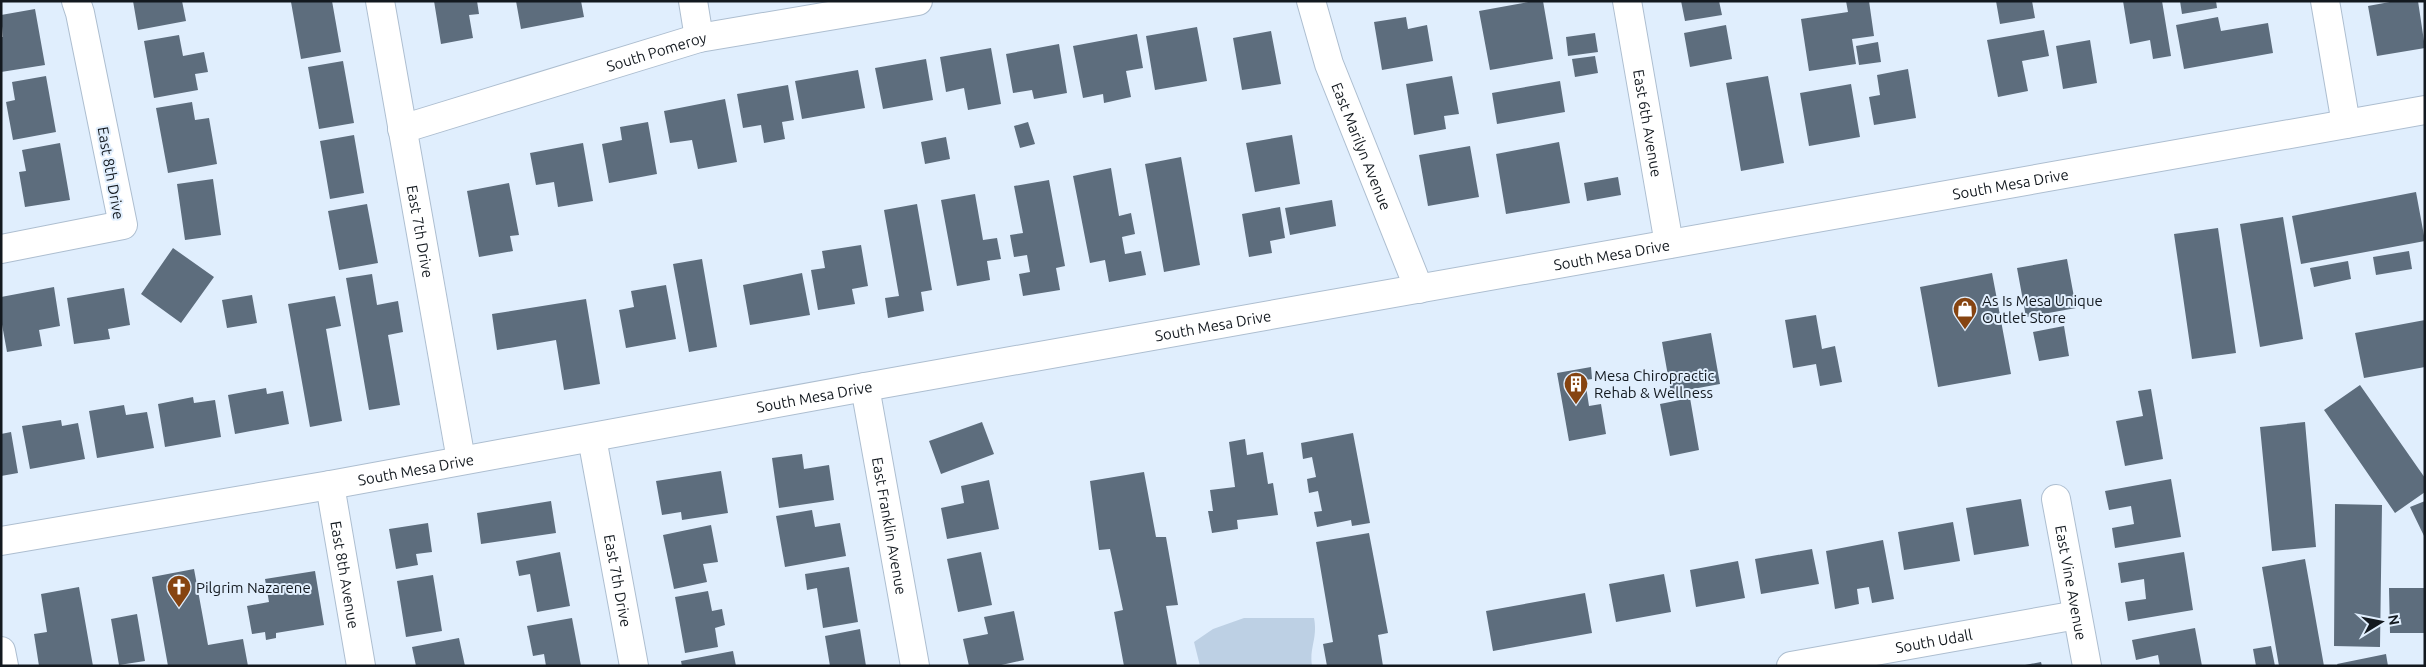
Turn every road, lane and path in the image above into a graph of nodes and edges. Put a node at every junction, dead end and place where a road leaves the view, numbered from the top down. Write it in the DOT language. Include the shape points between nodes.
graph roads {
  1 [pos="76,1"];
  2 [pos="380,1"];
  3 [pos="693,1"];
  4 [pos="918,1"];
  5 [pos="1311,1"];
  6 [pos="1627,1"];
  7 [pos="2325,1"];
  8 [pos="699,38"];
  9 [pos="2425,110"];
  10 [pos="2346,124"];
  11 [pos="402,130"];
  12 [pos="1669,244"];
  13 [pos="1,249"];
  14 [pos="1418,288"];
  15 [pos="865,387"];
  16 [pos="592,438"];
  17 [pos="461,460"];
  18 [pos="330,485"];
  19 [pos="2056,499"];
  20 [pos="1,540"];
  21 [pos="2077,615"];
  22 [pos="1,651"];
  23 [pos="4,666"];
  24 [pos="361,666"];
  25 [pos="634,666"];
  26 [pos="915,666"];
  27 [pos="1791,666"];
  28 [pos="2087,666"];
  1 -- 13 [label="street, East 8th Drive" via="123,225"];
  2 -- 11 [label="street, East 7th Drive"];
  3 -- 8 [label="street"];
  4 -- 8 [label="street, South Pomeroy"];
  5 -- 14 [label="street, East Marilyn Avenue" via="1329,64"];
  6 -- 12 [label="street, East 6th Avenue"];
  7 -- 10 [label="street"];
  8 -- 11 [label="street, South Pomeroy"];
  9 -- 10 [label="street, South Mesa Drive"];
  10 -- 12 [label="street, South Mesa Drive"];
  11 -- 17 [label="street, East 7th Drive"];
  12 -- 14 [label="street, South Mesa Drive"];
  14 -- 15 [label="street, South Mesa Drive"];
  15 -- 16 [label="street, South Mesa Drive"];
  15 -- 26 [label="street, East Franklin Avenue"];
  16 -- 17 [label="street, South Mesa Drive"];
  16 -- 25 [label="street, East 7th Drive"];
  17 -- 18 [label="street, South Mesa Drive"];
  18 -- 20 [label="street, South Mesa Drive"];
  18 -- 24 [label="street, East 8th Avenue"];
  19 -- 21 [label="street, East Vine Avenue"];
  21 -- 27 [label="street, South Udall"];
  21 -- 28 [label="street, East Vine Avenue"];
  22 -- 23 [label="street"];
}
